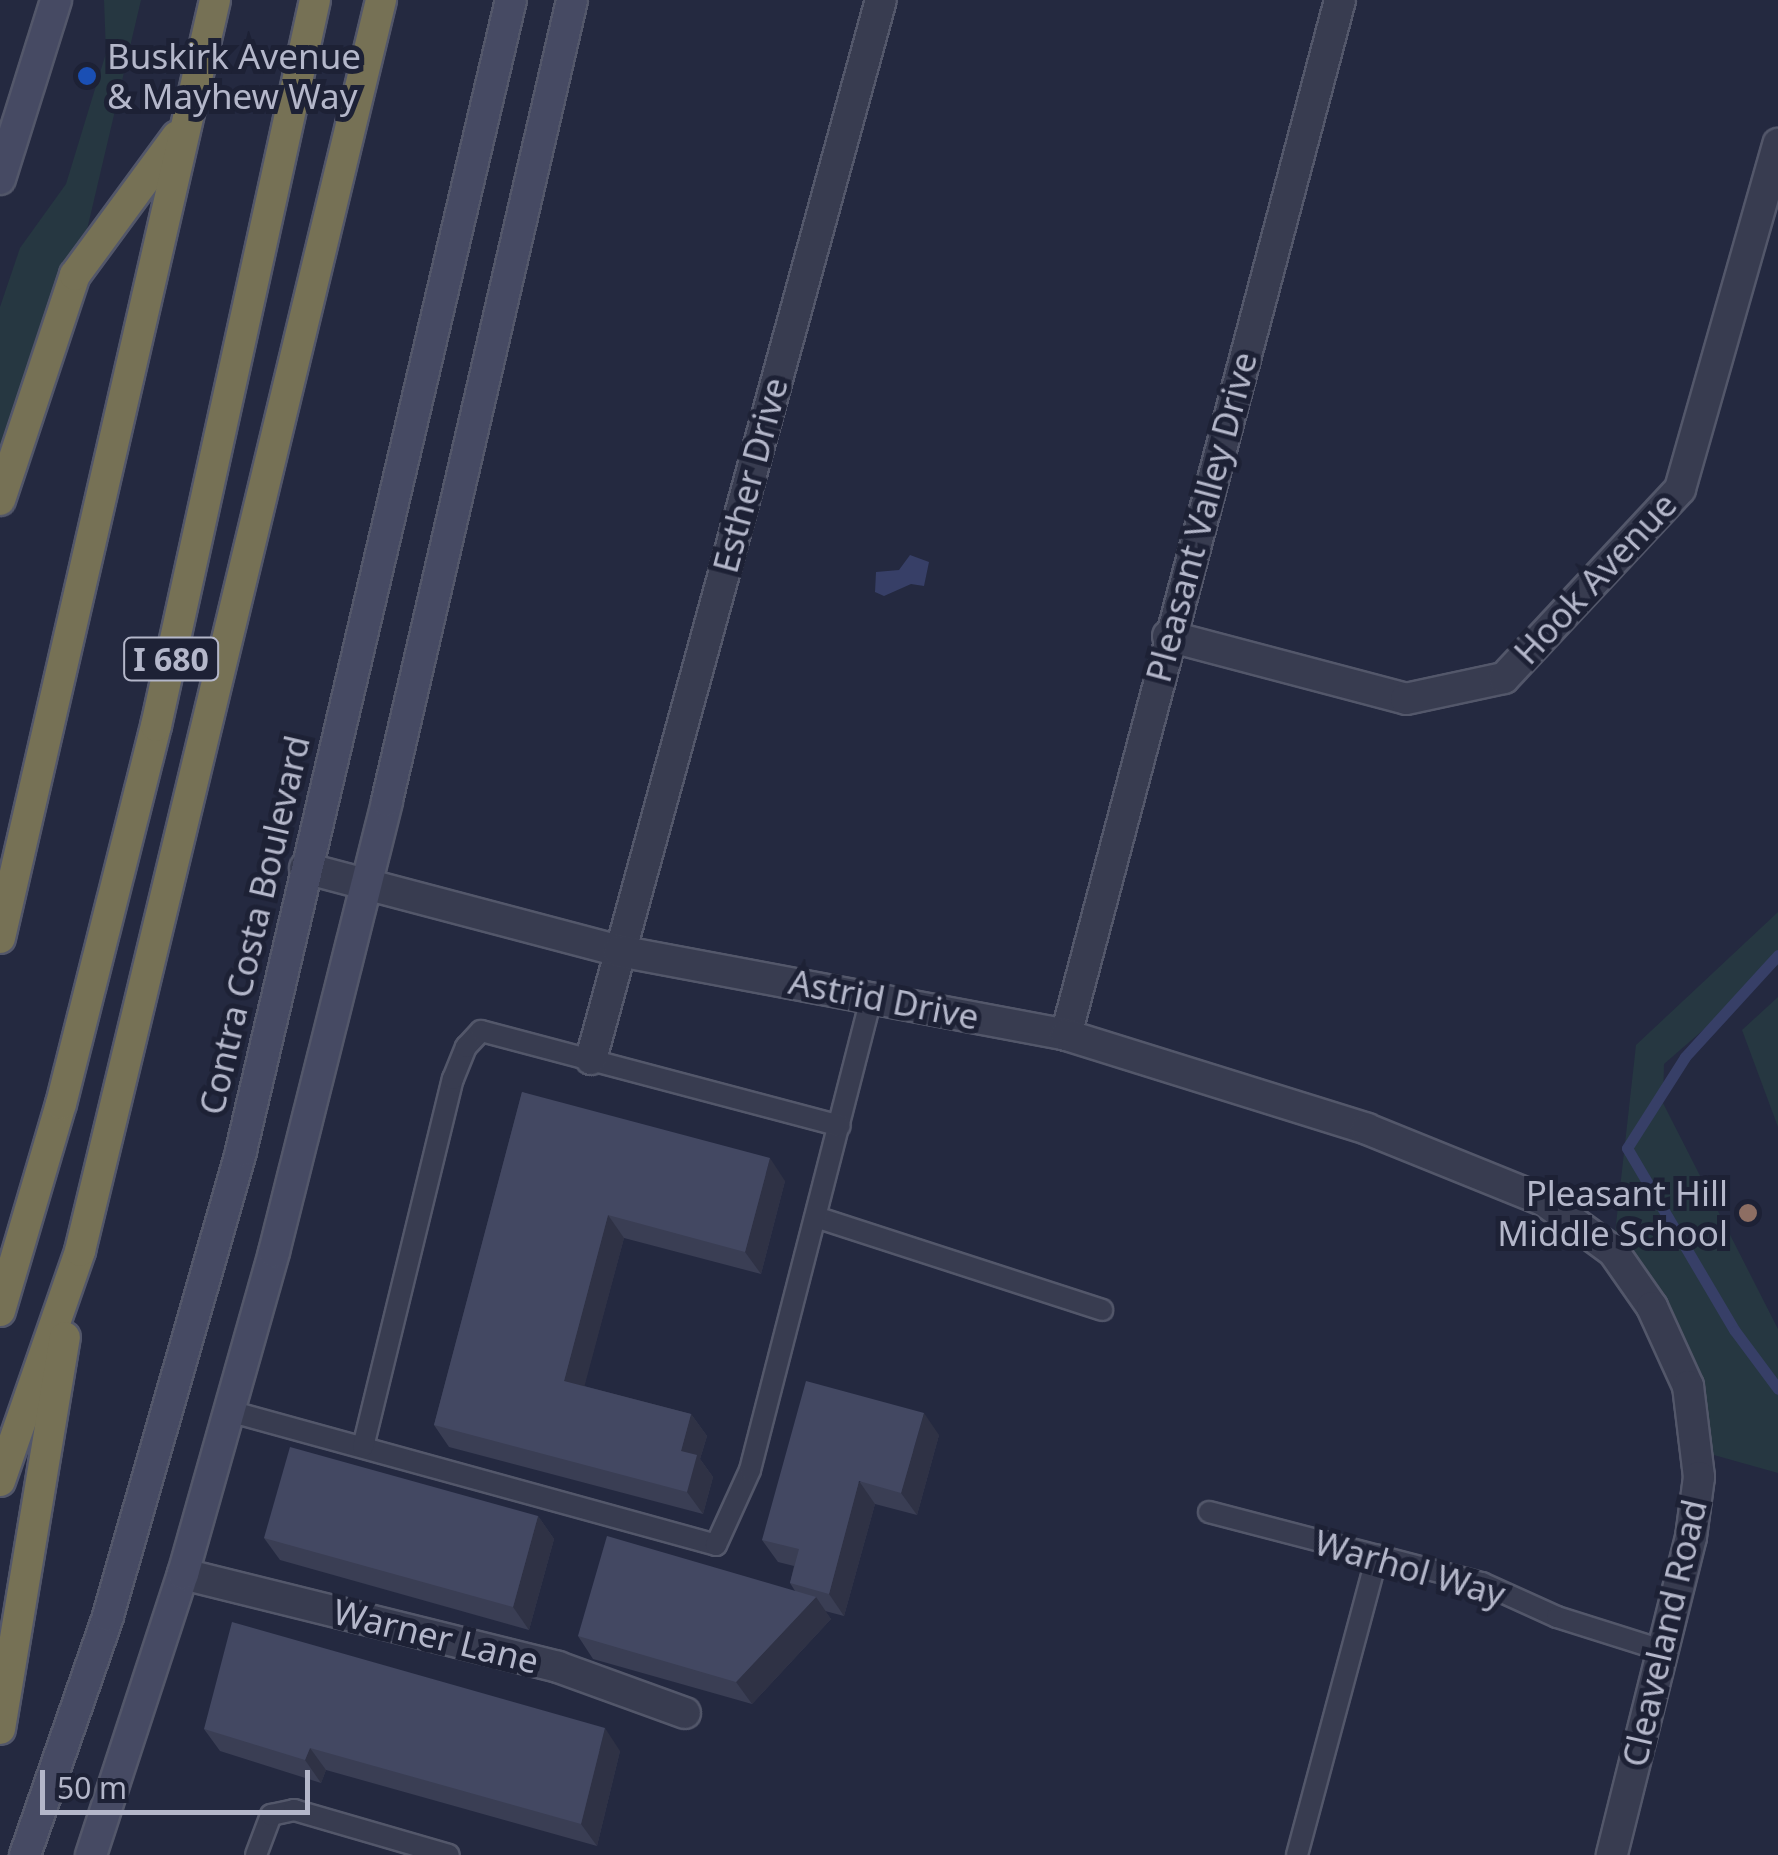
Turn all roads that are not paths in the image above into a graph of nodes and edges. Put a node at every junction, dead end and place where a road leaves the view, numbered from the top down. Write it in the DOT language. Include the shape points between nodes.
graph roads {
  1 [pos="56,0"];
  2 [pos="215,0"];
  3 [pos="316,0"];
  4 [pos="381,0"];
  5 [pos="511,0"];
  6 [pos="572,0"];
  7 [pos="882,0"];
  8 [pos="1340,0"];
  9 [pos="184,125"];
  10 [pos="1778,144"];
  11 [pos="0,179"];
  12 [pos="0,500"];
  13 [pos="1168,636"];
  14 [pos="304,868"];
  15 [pos="366,885"];
  16 [pos="0,938"];
  17 [pos="619,950"];
  18 [pos="872,994"];
  19 [pos="1066,1036"];
  20 [pos="590,1060"];
  21 [pos="840,1126"];
  22 [pos="1455,1164"];
  23 [pos="816,1217"];
  24 [pos="80,1252"];
  25 [pos="1102,1310"];
  26 [pos="0,1311"];
  27 [pos="230,1411"];
  28 [pos="363,1448"];
  29 [pos="0,1480"];
  30 [pos="1209,1512"];
  31 [pos="1376,1556"];
  32 [pos="183,1574"];
  33 [pos="1665,1651"];
  34 [pos="685,1713"];
  35 [pos="0,1729"];
  36 [pos="25,1855"];
  37 [pos="91,1855"];
  38 [pos="256,1855"];
  39 [pos="449,1855"];
  40 [pos="1298,1855"];
  41 [pos="1612,1855"];
  1 -- 11 [label="main road"];
  2 -- 9 [label="highway, I 680"];
  3 -- 26 [label="highway, I 680" via="156,726 61,1104"];
  4 -- 24 [label="highway, I 680"];
  5 -- 14 [label="main road, Contra Costa Boulevard"];
  6 -- 15 [label="main road"];
  7 -- 17 [label="street, Esther Drive"];
  8 -- 13 [label="street, Pleasant Valley Drive"];
  9 -- 12 [label="highway" via="75,275"];
  9 -- 16 [label="highway, I 680"];
  10 -- 13 [label="street, Hook Avenue" via="1680,488 1504,678 1406,699"];
  13 -- 19 [label="street, Pleasant Valley Drive"];
  14 -- 15 [label="street, Astrid Drive"];
  14 -- 36 [label="main road, Contra Costa Boulevard" via="241,1151 108,1616"];
  15 -- 17 [label="street, Astrid Drive"];
  15 -- 27 [label="main road"];
  17 -- 18 [label="street, Astrid Drive"];
  17 -- 20 [label="street, Esther Drive"];
  18 -- 19 [label="street, Astrid Drive"];
  18 -- 21 [label="lane"];
  19 -- 22 [label="street, Astrid Drive" via="1367,1128"];
  20 -- 21 [label="lane"];
  20 -- 28 [label="lane" via="481,1031 466,1047"];
  21 -- 23 [label="lane"];
  22 -- 33 [label="street, Cleaveland Road" via="1543,1200 1612,1251 1652,1306 1688,1386 1699,1476"];
  23 -- 25 [label="lane"];
  23 -- 28 [label="lane" via="750,1470 716,1544"];
  24 -- 29 [label="highway, I 680"];
  24 -- 35 [label="highway"];
  27 -- 28 [label="lane"];
  27 -- 32 [label="main road"];
  30 -- 31 [label="lane, Warhol Way"];
  31 -- 33 [label="lane, Warhol Way" via="1482,1584 1557,1617"];
  31 -- 40 [label="lane"];
  32 -- 34 [label="street, Warner Lane" via="558,1667"];
  32 -- 37 [label="main road"];
  33 -- 41 [label="street, Cleaveland Road"];
  38 -- 39 [label="lane" via="271,1814 294,1810"];
}
